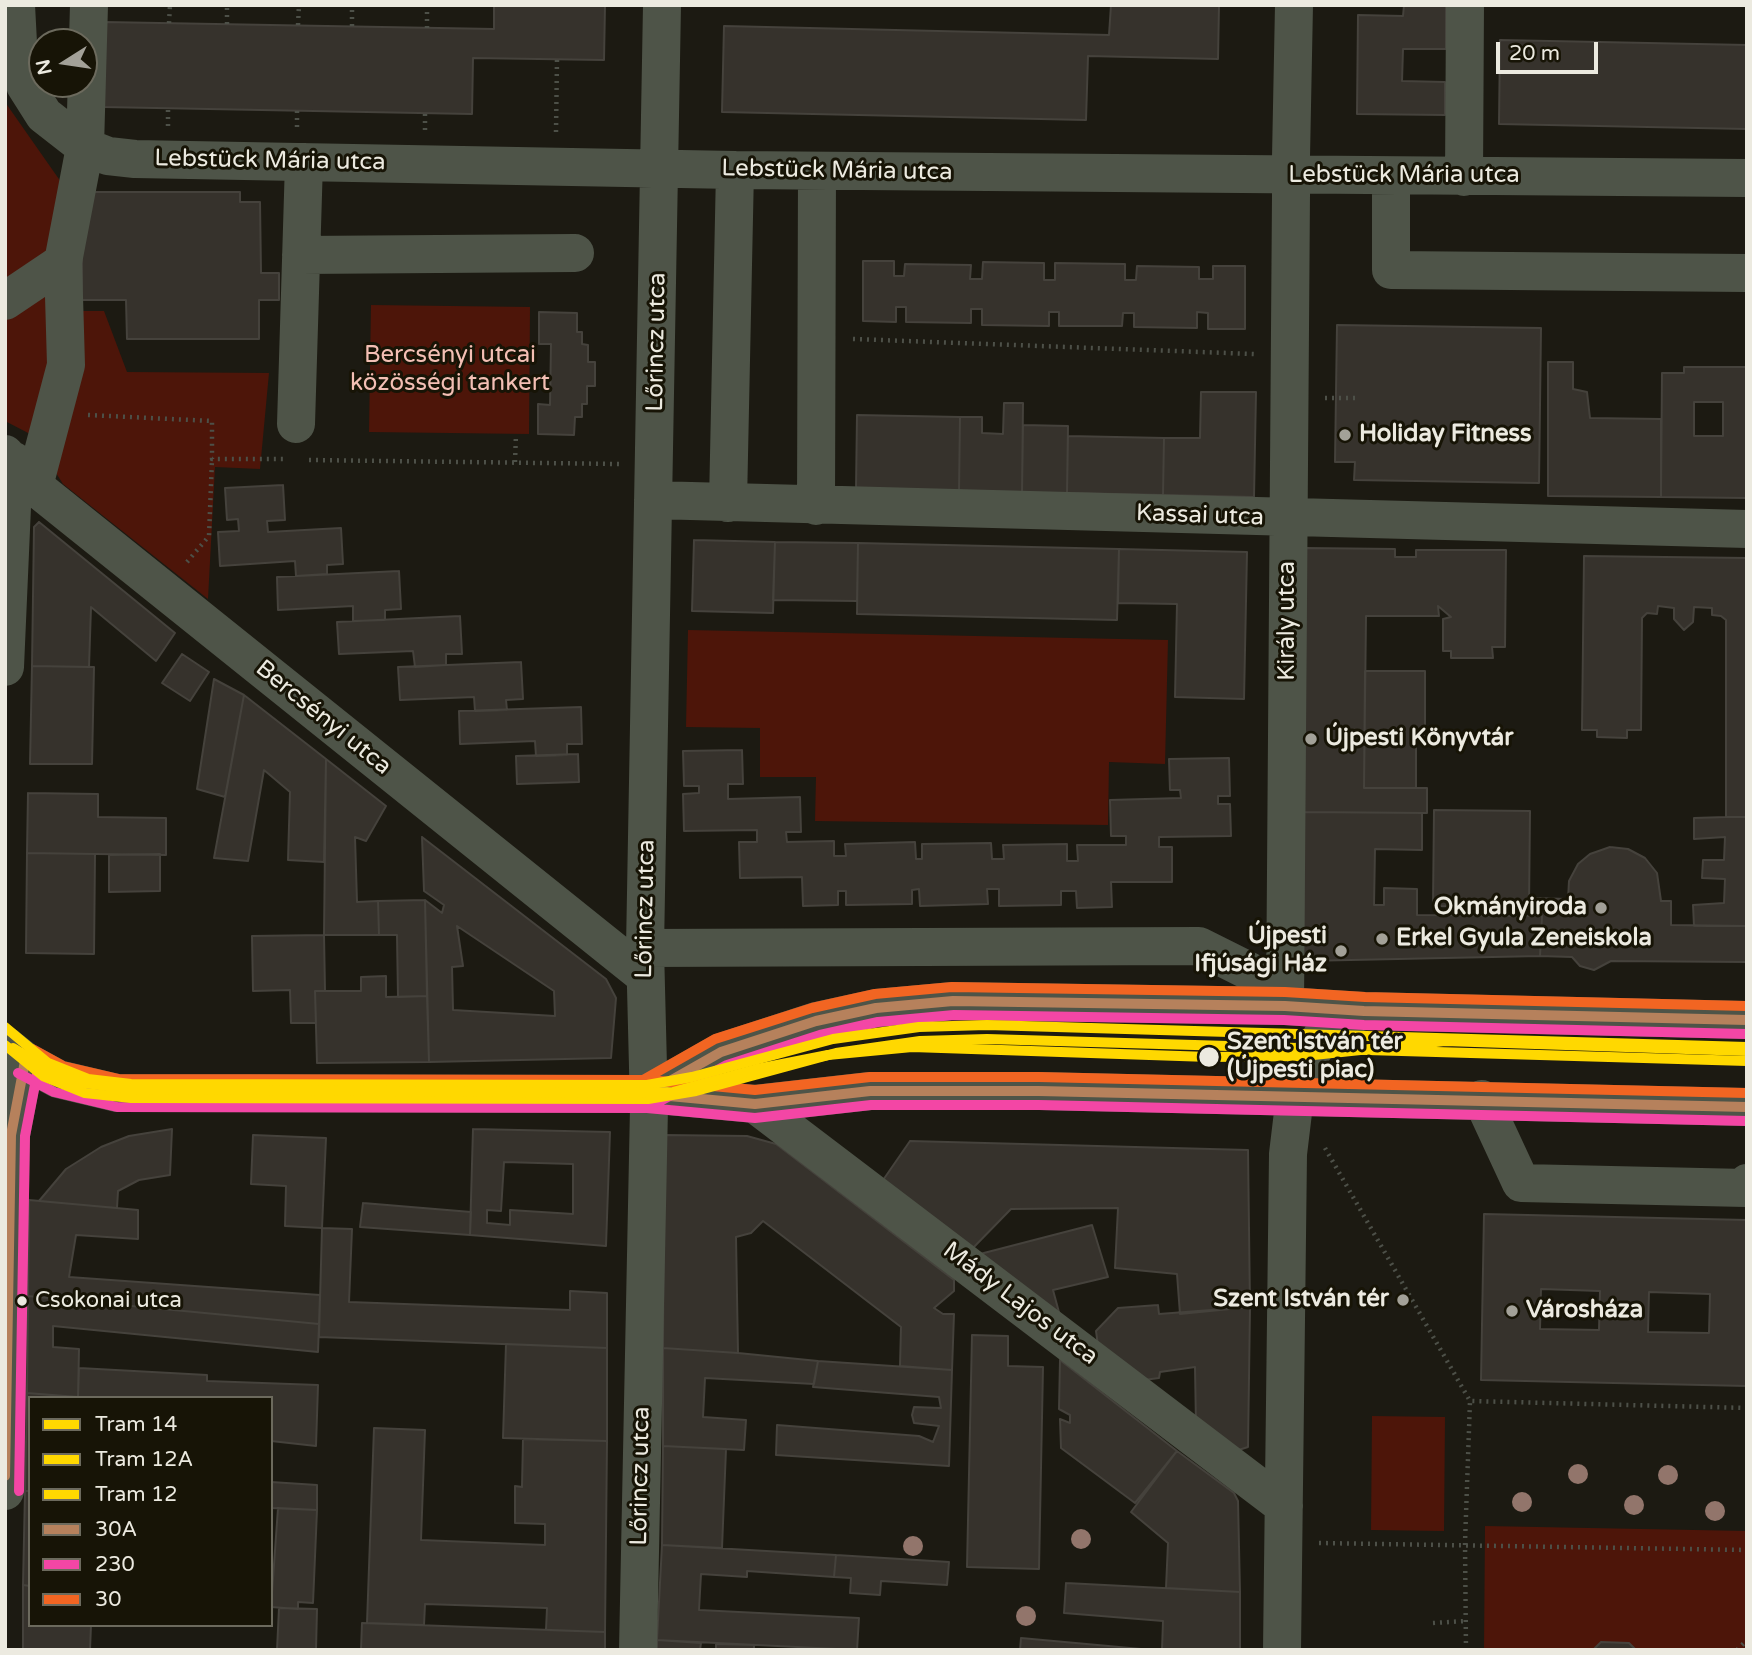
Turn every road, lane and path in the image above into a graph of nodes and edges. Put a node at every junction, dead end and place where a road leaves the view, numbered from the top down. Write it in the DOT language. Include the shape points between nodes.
graph roads {
  1 [pos="89,5"];
  2 [pos="170,5"];
  3 [pos="227,5"];
  4 [pos="299,5"];
  5 [pos="352,5"];
  6 [pos="427,5"];
  7 [pos="662,5"];
  8 [pos="1294,5"];
  9 [pos="1465,5"];
  10 [pos="16,11"];
  11 [pos="169,23"];
  12 [pos="227,24"];
  13 [pos="298,25"];
  14 [pos="352,26"];
  15 [pos="426,28"];
  16 [pos="557,59"];
  17 [pos="556,140"];
  18 [pos="85,147"];
  19 [pos="1291,157"];
  20 [pos="304,162"];
  21 [pos="660,168"];
  22 [pos="735,170"];
  23 [pos="817,171"];
  24 [pos="1391,176"];
  25 [pos="1464,177"];
  26 [pos="1747,178"];
  27 [pos="1291,194"];
  28 [pos="575,253"];
  29 [pos="300,255"];
  30 [pos="63,262"];
  31 [pos="1747,273"];
  32 [pos="5,301"];
  33 [pos="817,338"];
  34 [pos="1290,355"];
  35 [pos="53,413"];
  36 [pos="516,433"];
  37 [pos="295,442"];
  38 [pos="212,459"];
  39 [pos="306,460"];
  40 [pos="515,462"];
  41 [pos="18,467"];
  42 [pos="654,482"];
  43 [pos="728,503"];
  44 [pos="816,506"];
  45 [pos="1289,518"];
  46 [pos="1747,529"];
  47 [pos="209,536"];
  48 [pos="5,667"];
  49 [pos="645,962"];
  50 [pos="1285,1006"];
  51 [pos="1364,1011"];
  52 [pos="1747,1020"];
  53 [pos="10,1055"];
  54 [pos="648,1094"];
  55 [pos="1295,1096"];
  56 [pos="1482,1099"];
  57 [pos="755,1104"];
  58 [pos="1747,1107"];
  59 [pos="1747,1183"];
  60 [pos="1470,1401"];
  61 [pos="1747,1408"];
  62 [pos="5,1491"];
  63 [pos="1284,1525"];
  64 [pos="1465,1543"];
  65 [pos="1747,1550"];
  66 [pos="1466,1621"];
  67 [pos="1433,1623"];
  68 [pos="1747,1640"];
  69 [pos="638,1650"];
  70 [pos="1282,1650"];
  71 [pos="1466,1650"];
  72 [pos="1738,1650"];
  1 -- 18 [label="street"];
  2 -- 11 [label="path"];
  3 -- 12 [label="path"];
  4 -- 13 [label="path"];
  5 -- 14 [label="path"];
  6 -- 15 [label="path"];
  7 -- 21 [label="street, Lőrincz utca"];
  8 -- 19 [label="street"];
  9 -- 25 [label="street"];
  10 -- 18 [label="street, Lebstück Mária utca" via="19,62 35,103 57,128"];
  16 -- 17 [label="path"];
  18 -- 20 [label="street, Lebstück Mária utca" via="135,159"];
  18 -- 30 [label="street"];
  20 -- 21 [label="street, Lebstück Mária utca"];
  20 -- 29 [label="street"];
  21 -- 22 [label="street, Lebstück Mária utca"];
  21 -- 42 [label="street, Lőrincz utca"];
  22 -- 23 [label="street, Lebstück Mária utca"];
  22 -- 43 [label="street"];
  23 -- 24 [label="street, Lebstück Mária utca"];
  23 -- 33 [label="street"];
  24 -- 25 [label="street, Lebstück Mária utca"];
  24 -- 31 [label="street" via="1391,270"];
  25 -- 26 [label="street, Lebstück Mária utca"];
  27 -- 34 [label="street, Király utca"];
  28 -- 29 [label="street"];
  29 -- 37 [label="street"];
  30 -- 32 [label="street"];
  30 -- 35 [label="street" via="66,365"];
  33 -- 34 [label="path"];
  33 -- 44 [label="street"];
  34 -- 45 [label="street, Király utca"];
  35 -- 38 [label="path" via="212,421"];
  35 -- 41 [label="street"];
  36 -- 40 [label="path"];
  37 -- 38 [label="path"];
  38 -- 47 [label="path"];
  39 -- 40 [label="path"];
  40 -- 42 [label="path"];
  41 -- 48 [label="street"];
  41 -- 49 [label="street, Bercsényi utca"];
  42 -- 43 [label="street, Kassai utca"];
  42 -- 49 [label="street, Lőrincz utca"];
  43 -- 44 [label="street, Kassai utca"];
  44 -- 45 [label="street, Kassai utca"];
  45 -- 46 [label="street, Kassai utca"];
  45 -- 50 [label="street, Király utca"];
  49 -- 50 [label="street" via="1199,946 1249,971"];
  49 -- 54 [label="street, Lőrincz utca"];
  50 -- 51 [label="street"];
  50 -- 54 [label="street" via="953,1001 876,1008 816,1021 721,1052"];
  51 -- 52 [label="street"];
  51 -- 55 [label="street" via="1336,1020 1322,1037"];
  53 -- 54 [label="street" via="58,1079 117,1093"];
  53 -- 62 [label="street"];
  54 -- 57 [label="street"];
  54 -- 69 [label="street, Lőrincz utca"];
  55 -- 56 [label="street"];
  55 -- 57 [label="street" via="870,1091"];
  55 -- 60 [label="path"];
  55 -- 63 [label="street" via="1288,1154"];
  56 -- 58 [label="street"];
  56 -- 59 [label="street" via="1521,1183 1745,1188"];
  57 -- 63 [label="street, Mády Lajos utca"];
  60 -- 61 [label="path"];
  60 -- 64 [label="path"];
  63 -- 64 [label="path"];
  63 -- 70 [label="street"];
  64 -- 65 [label="path"];
  64 -- 66 [label="path"];
  66 -- 67 [label="path"];
  66 -- 71 [label="path"];
  68 -- 72 [label="path"];
}
